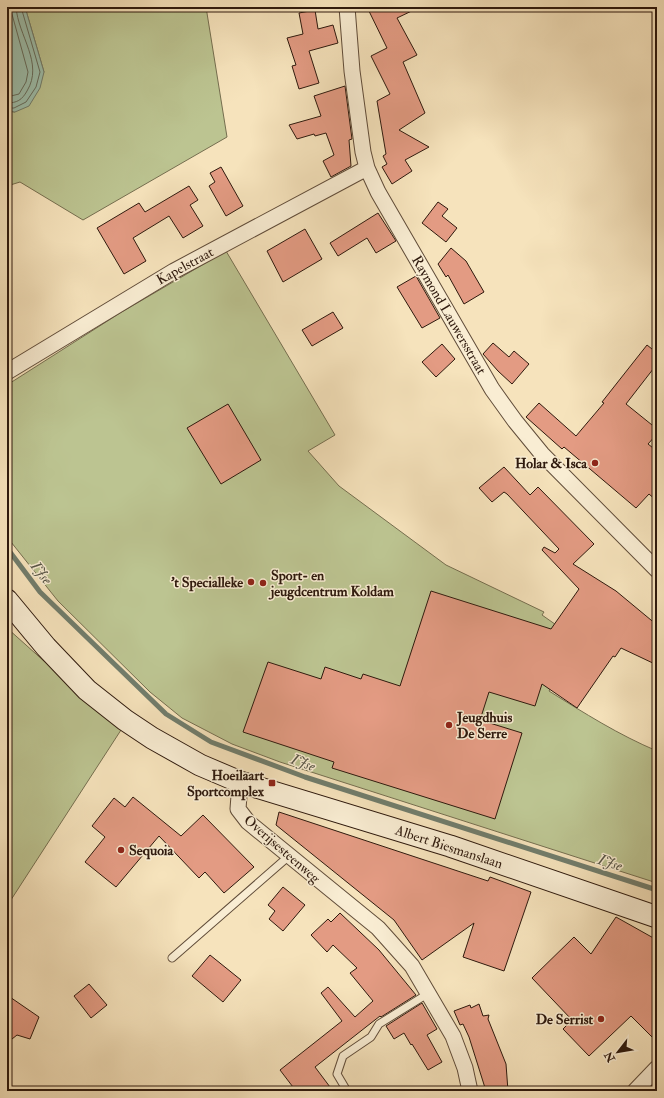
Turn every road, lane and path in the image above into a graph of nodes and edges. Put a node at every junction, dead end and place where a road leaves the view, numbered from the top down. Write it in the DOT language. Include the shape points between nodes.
graph roads {
  1 [pos="347,7"];
  2 [pos="367,168"];
  3 [pos="7,372"];
  4 [pos="657,570"];
  5 [pos="7,600"];
  6 [pos="240,782"];
  7 [pos="289,856"];
  8 [pos="657,917"];
  9 [pos="172,958"];
  10 [pos="429,993"];
  11 [pos="657,1068"];
  12 [pos="347,1091"];
  13 [pos="470,1091"];
  14 [pos="635,1091"];
  1 -- 2 [label="street, Raymond Lauwersstraat" via="356,100"];
  2 -- 3 [label="street, Kapelstraat" via="174,271"];
  2 -- 4 [label="street, Raymond Lauwersstraat" via="387,208 492,389 542,454"];
  5 -- 6 [label="main road" via="46,647 87,690 125,720 193,761"];
  6 -- 7 [label="street, Overijsesteenweg" via="238,809 248,822"];
  6 -- 8 [label="main road, Albert Biesmanslaan" via="450,846"];
  7 -- 9 [label="lane"];
  7 -- 10 [label="street, Overijsesteenweg" via="378,928 412,966"];
  10 -- 12 [label="lane" via="379,1024 371,1037 343,1056 337,1074"];
  10 -- 13 [label="street, Overijsesteenweg" via="453,1036 465,1068"];
  11 -- 14 [label="street"];
}
